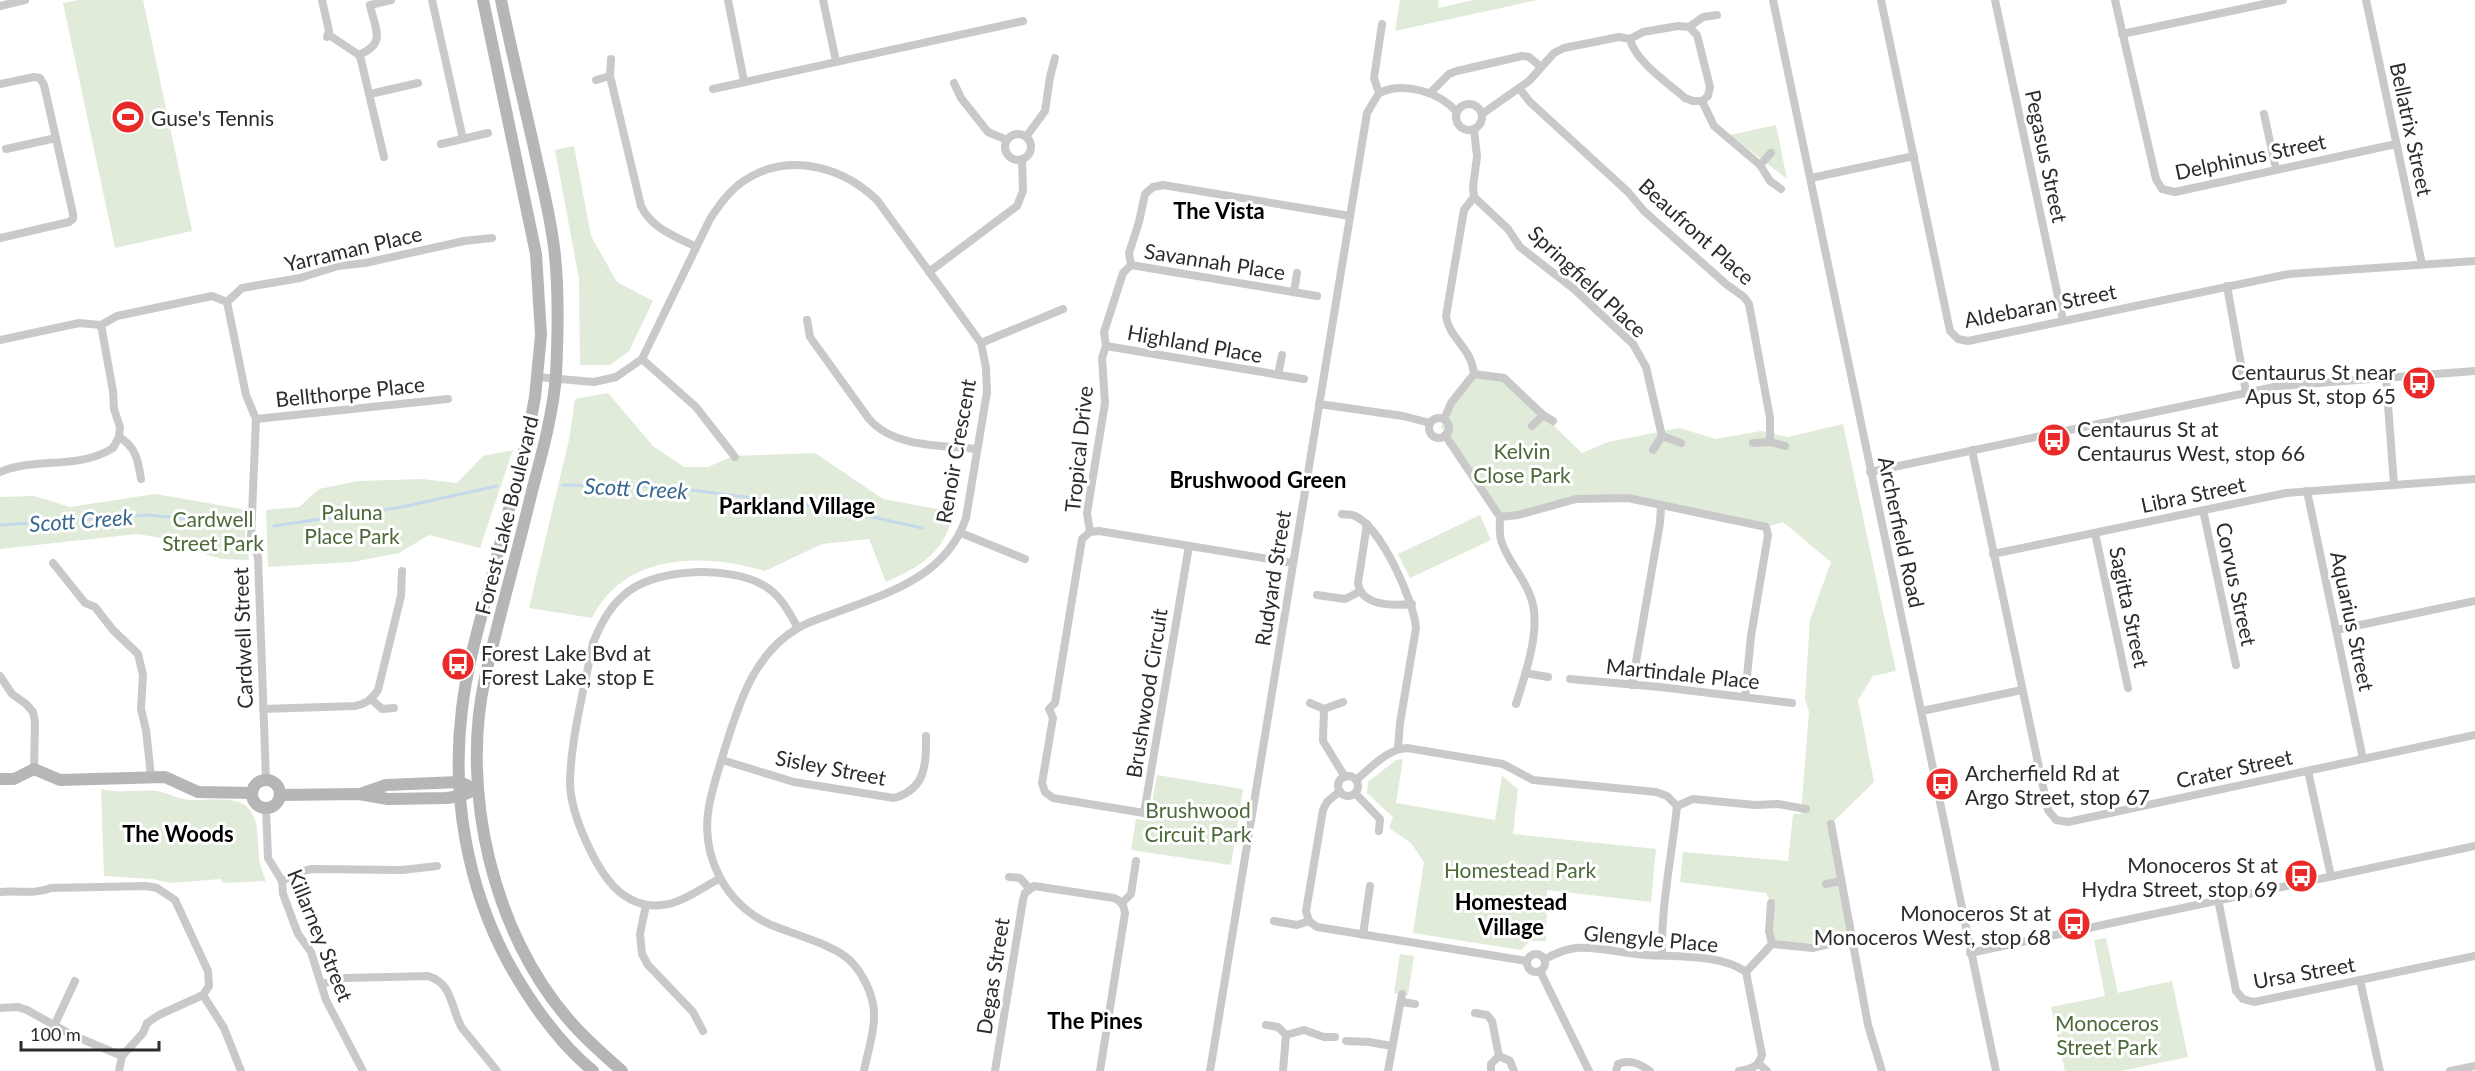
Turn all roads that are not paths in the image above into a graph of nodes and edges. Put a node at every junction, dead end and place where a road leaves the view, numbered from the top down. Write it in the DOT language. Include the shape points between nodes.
graph roads {
  1 [pos="25,0"];
  2 [pos="322,0"];
  3 [pos="391,0"];
  4 [pos="432,0"];
  5 [pos="483,0"];
  6 [pos="501,0"];
  7 [pos="728,0"];
  8 [pos="824,0"];
  9 [pos="1773,0"];
  10 [pos="1881,0"];
  11 [pos="1995,0"];
  12 [pos="2115,0"];
  13 [pos="2283,0"];
  14 [pos="2366,0"];
  15 [pos="0,6"];
  16 [pos="1717,15"];
  17 [pos="1023,21"];
  18 [pos="1382,24"];
  19 [pos="1689,27"];
  20 [pos="2122,34"];
  21 [pos="1630,39"];
  22 [pos="359,56"];
  23 [pos="611,58"];
  24 [pos="1055,58"];
  25 [pos="836,61"];
  26 [pos="1541,67"];
  27 [pos="610,76"];
  28 [pos="596,80"];
  29 [pos="744,81"];
  30 [pos="418,83"];
  31 [pos="954,83"];
  32 [pos="0,84"];
  33 [pos="713,88"];
  34 [pos="1519,88"];
  35 [pos="1379,93"];
  36 [pos="1430,93"];
  37 [pos="370,94"];
  38 [pos="1702,101"];
  39 [pos="1457,112"];
  40 [pos="1482,114"];
  41 [pos="2264,114"];
  42 [pos="1474,129"];
  43 [pos="488,133"];
  44 [pos="1026,137"];
  45 [pos="56,138"];
  46 [pos="463,139"];
  47 [pos="1007,140"];
  48 [pos="441,144"];
  49 [pos="2396,144"];
  50 [pos="6,149"];
  51 [pos="1771,153"];
  52 [pos="1914,156"];
  53 [pos="384,157"];
  54 [pos="1022,159"];
  55 [pos="1760,165"];
  56 [pos="2276,169"];
  57 [pos="1811,178"];
  58 [pos="1781,189"];
  59 [pos="1474,196"];
  60 [pos="1350,216"];
  61 [pos="0,238"];
  62 [pos="492,238"];
  63 [pos="696,247"];
  64 [pos="2475,261"];
  65 [pos="2422,264"];
  66 [pos="1131,265"];
  67 [pos="929,272"];
  68 [pos="1297,273"];
  69 [pos="2227,286"];
  70 [pos="1294,292"];
  71 [pos="1317,296"];
  72 [pos="227,302"];
  73 [pos="1063,309"];
  74 [pos="807,320"];
  75 [pos="2064,320"];
  76 [pos="101,324"];
  77 [pos="0,340"];
  78 [pos="1459,340"];
  79 [pos="981,343"];
  80 [pos="1106,346"];
  81 [pos="1450,348"];
  82 [pos="1282,355"];
  83 [pos="642,358"];
  84 [pos="2475,371"];
  85 [pos="1474,374"];
  86 [pos="1278,375"];
  87 [pos="538,377"];
  88 [pos="2386,378"];
  89 [pos="555,379"];
  90 [pos="1304,379"];
  91 [pos="2246,392"];
  92 [pos="448,399"];
  93 [pos="1319,404"];
  94 [pos="1543,415"];
  95 [pos="256,419"];
  96 [pos="1444,419"];
  97 [pos="1553,421"];
  98 [pos="1430,423"];
  99 [pos="1532,426"];
  100 [pos="1445,435"];
  101 [pos="1662,436"];
  102 [pos="119,437"];
  103 [pos="1770,442"];
  104 [pos="1681,443"];
  105 [pos="1753,444"];
  106 [pos="1785,446"];
  107 [pos="977,449"];
  108 [pos="1653,450"];
  109 [pos="1972,450"];
  110 [pos="735,457"];
  111 [pos="0,472"];
  112 [pos="1870,472"];
  113 [pos="141,478"];
  114 [pos="2475,479"];
  115 [pos="2394,485"];
  116 [pos="2307,491"];
  117 [pos="1661,506"];
  118 [pos="2203,510"];
  119 [pos="1342,514"];
  120 [pos="1500,517"];
  121 [pos="1367,525"];
  122 [pos="1090,532"];
  123 [pos="961,533"];
  124 [pos="2096,533"];
  125 [pos="1189,546"];
  126 [pos="1993,554"];
  127 [pos="1025,559"];
  128 [pos="53,563"];
  129 [pos="1293,563"];
  130 [pos="402,571"];
  131 [pos="1359,592"];
  132 [pos="1317,595"];
  133 [pos="2475,601"];
  134 [pos="1412,604"];
  135 [pos="798,628"];
  136 [pos="2336,630"];
  137 [pos="2236,665"];
  138 [pos="1525,673"];
  139 [pos="0,676"];
  140 [pos="1548,677"];
  141 [pos="1570,679"];
  142 [pos="1632,685"];
  143 [pos="2128,688"];
  144 [pos="2022,690"];
  145 [pos="1745,698"];
  146 [pos="371,699"];
  147 [pos="1343,702"];
  148 [pos="1310,703"];
  149 [pos="1792,703"];
  150 [pos="1516,704"];
  151 [pos="394,708"];
  152 [pos="263,709"];
  153 [pos="1324,709"];
  154 [pos="1922,711"];
  155 [pos="2475,735"];
  156 [pos="926,736"];
  157 [pos="1398,748"];
  158 [pos="2363,759"];
  159 [pos="722,760"];
  160 [pos="34,769"];
  161 [pos="2308,771"];
  162 [pos="151,776"];
  163 [pos="1345,777"];
  164 [pos="0,779"];
  165 [pos="266,780"];
  166 [pos="1356,780"];
  167 [pos="459,782"];
  168 [pos="478,789"];
  169 [pos="1340,791"];
  170 [pos="252,793"];
  171 [pos="1355,793"];
  172 [pos="359,794"];
  173 [pos="280,795"];
  174 [pos="460,796"];
  175 [pos="1677,806"];
  176 [pos="266,808"];
  177 [pos="1806,809"];
  178 [pos="1831,824"];
  179 [pos="1379,831"];
  180 [pos="2475,846"];
  181 [pos="1136,861"];
  182 [pos="437,866"];
  183 [pos="2331,876"];
  184 [pos="1009,877"];
  185 [pos="719,879"];
  186 [pos="282,881"];
  187 [pos="1841,881"];
  188 [pos="1826,884"];
  189 [pos="1371,886"];
  190 [pos="1029,888"];
  191 [pos="0,892"];
  192 [pos="2218,899"];
  193 [pos="1122,903"];
  194 [pos="1771,903"];
  195 [pos="646,905"];
  196 [pos="1274,921"];
  197 [pos="1309,921"];
  198 [pos="1363,935"];
  199 [pos="1852,939"];
  200 [pos="1772,944"];
  201 [pos="1970,953"];
  202 [pos="1662,955"];
  203 [pos="2475,956"];
  204 [pos="1545,959"];
  205 [pos="1527,961"];
  206 [pos="1540,971"];
  207 [pos="1746,972"];
  208 [pos="2360,980"];
  209 [pos="75,981"];
  210 [pos="322,984"];
  211 [pos="203,995"];
  212 [pos="1415,1004"];
  213 [pos="0,1008"];
  214 [pos="1475,1013"];
  215 [pos="1266,1025"];
  216 [pos="54,1026"];
  217 [pos="703,1031"];
  218 [pos="1286,1035"];
  219 [pos="1335,1036"];
  220 [pos="1346,1041"];
  221 [pos="1392,1046"];
  222 [pos="122,1056"];
  223 [pos="1499,1056"];
  224 [pos="1759,1064"];
  225 [pos="2475,1066"];
  226 [pos="119,1071"];
  227 [pos="241,1071"];
  228 [pos="363,1071"];
  229 [pos="497,1071"];
  230 [pos="593,1071"];
  231 [pos="622,1071"];
  232 [pos="864,1071"];
  233 [pos="995,1071"];
  234 [pos="1100,1071"];
  235 [pos="1210,1071"];
  236 [pos="1283,1071"];
  237 [pos="1388,1071"];
  238 [pos="1491,1071"];
  239 [pos="1514,1071"];
  240 [pos="1589,1071"];
  241 [pos="1616,1071"];
  242 [pos="1650,1071"];
  243 [pos="1739,1071"];
  244 [pos="1767,1071"];
  245 [pos="1882,1071"];
  246 [pos="1996,1071"];
  247 [pos="2380,1071"];
  248 [pos="2450,1071"];
  1 -- 15 [label="street"];
  2 -- 22 [label="street" via="328,36"];
  3 -- 22 [label="street" via="370,5 376,45"];
  4 -- 46 [label="street"];
  5 -- 87 [label="main road, Forest Lake Boulevard" via="536,254 541,335"];
  6 -- 89 [label="main road, Forest Lake Boulevard" via="555,254"];
  7 -- 29 [label="street"];
  8 -- 25 [label="street"];
  9 -- 57 [label="street, Archerfield Road"];
  10 -- 52 [label="street, Aldebaran Street"];
  11 -- 75 [label="street, Pegasus Street"];
  12 -- 20 [label="street, Delphinus Street"];
  13 -- 20 [label="street"];
  14 -- 49 [label="street, Bellatrix Street"];
  16 -- 19 [label="street" via="1703,17"];
  17 -- 25 [label="street"];
  18 -- 35 [label="street" via="1374,78"];
  19 -- 21 [label="street" via="1643,32"];
  19 -- 38 [label="street" via="1697,35 1710,87"];
  20 -- 56 [label="street, Delphinus Street" via="2156,179 2162,189 2175,192"];
  21 -- 26 [label="street" via="1619,37 1564,48"];
  21 -- 38 [label="street" via="1638,56 1685,98"];
  22 -- 37 [label="street"];
  23 -- 27 [label="street"];
  24 -- 44 [label="street" via="1044,111"];
  25 -- 29 [label="street"];
  26 -- 34 [label="street"];
  26 -- 36 [label="street" via="1522,56 1457,71"];
  27 -- 28 [label="street"];
  27 -- 63 [label="street" via="646,217"];
  29 -- 33 [label="street"];
  30 -- 37 [label="street"];
  31 -- 47 [label="street" via="988,132"];
  32 -- 45 [label="street" via="40,78"];
  34 -- 40 [label="street"];
  34 -- 103 [label="street, Beaufront Place" via="1644,211 1749,304 1770,418"];
  35 -- 36 [label="street" via="1397,88"];
  35 -- 60 [label="street, Rudyard Street" via="1367,113"];
  36 -- 39 [label="street" via="1449,102"];
  37 -- 53 [label="street"];
  38 -- 55 [label="street" via="1714,126"];
  39 -- 40 [label="street" via="1470,104"];
  39 -- 42 [label="street" via="1460,126"];
  40 -- 42 [label="street" via="1481,123"];
  41 -- 56 [label="street"];
  42 -- 59 [label="street"];
  43 -- 46 [label="street"];
  44 -- 47 [label="street" via="1017,134"];
  44 -- 54 [label="street" via="1030,151"];
  45 -- 50 [label="street"];
  45 -- 61 [label="street" via="73,219"];
  46 -- 48 [label="street"];
  47 -- 54 [label="street" via="1009,156"];
  49 -- 56 [label="street, Delphinus Street"];
  49 -- 65 [label="street, Bellatrix Street"];
  51 -- 55 [label="street"];
  52 -- 57 [label="street"];
  52 -- 75 [label="street, Aldebaran Street" via="1950,331 1958,339 1968,340"];
  54 -- 67 [label="street" via="1023,191 1017,206"];
  55 -- 58 [label="street" via="1770,181"];
  57 -- 112 [label="street, Archerfield Road"];
  59 -- 78 [label="street" via="1464,210 1446,316"];
  59 -- 101 [label="street, Springfield Place" via="1508,229 1520,247 1566,282 1633,344 1646,367"];
  60 -- 66 [label="street, Tropical Drive" via="1163,185 1153,187 1145,194 1129,254"];
  60 -- 93 [label="street, Rudyard Street"];
  62 -- 72 [label="street, Yarraman Place" via="242,288"];
  63 -- 67 [label="street, Renoir Crescent" via="721,202 735,187 752,176 777,168 819,167 836,171 861,185 877,200"];
  63 -- 83 [label="street, Renoir Crescent"];
  64 -- 65 [label="street, Aldebaran Street"];
  65 -- 69 [label="street, Aldebaran Street" via="2289,274"];
  66 -- 70 [label="street, Savannah Place"];
  66 -- 80 [label="street, Tropical Drive" via="1123,273 1104,332"];
  67 -- 79 [label="street, Renoir Crescent"];
  68 -- 70 [label="street, Savannah Place"];
  69 -- 75 [label="street, Aldebaran Street"];
  69 -- 91 [label="street"];
  70 -- 71 [label="street, Savannah Place"];
  72 -- 76 [label="street" via="212,296 117,316"];
  72 -- 95 [label="street, Cardwell Street" via="246,395"];
  73 -- 79 [label="street"];
  74 -- 107 [label="street" via="810,337 880,430 903,440"];
  76 -- 77 [label="street" via="79,323"];
  76 -- 102 [label="street"];
  78 -- 81 [label="street"];
  78 -- 85 [label="street" via="1466,348"];
  79 -- 107 [label="street, Renoir Crescent" via="987,392"];
  80 -- 86 [label="street, Highland Place"];
  80 -- 122 [label="street, Tropical Drive" via="1102,358 1105,403 1087,513"];
  82 -- 86 [label="street, Highland Place"];
  83 -- 89 [label="street, Renoir Crescent" via="606,380"];
  83 -- 110 [label="street" via="691,401"];
  84 -- 88 [label="street"];
  85 -- 94 [label="street" via="1504,378"];
  85 -- 96 [label="street" via="1451,403"];
  86 -- 90 [label="street, Highland Place"];
  87 -- 89 [label="street, Renoir Crescent"];
  87 -- 167 [label="main road, Forest Lake Boulevard" via="528,435 468,668"];
  88 -- 91 [label="street" via="2311,382"];
  88 -- 115 [label="street"];
  89 -- 168 [label="main road, Forest Lake Boulevard" via="548,431 484,679 477,750"];
  91 -- 109 [label="street"];
  92 -- 95 [label="street, Bellthorpe Place"];
  93 -- 98 [label="street"];
  93 -- 129 [label="street, Rudyard Street"];
  94 -- 97 [label="street"];
  94 -- 99 [label="street"];
  95 -- 152 [label="street, Cardwell Street" via="251,538 258,557"];
  96 -- 98 [label="street"];
  96 -- 100 [label="street" via="1449,428"];
  98 -- 100 [label="street" via="1431,435"];
  100 -- 120 [label="street"];
  101 -- 104 [label="street"];
  101 -- 108 [label="street"];
  102 -- 111 [label="street" via="113,448 88,457"];
  102 -- 113 [label="street" via="136,454"];
  103 -- 105 [label="street"];
  103 -- 106 [label="street"];
  107 -- 123 [label="street, Renoir Crescent"];
  109 -- 112 [label="street"];
  109 -- 126 [label="street, Crater Street"];
  112 -- 154 [label="street, Archerfield Road"];
  114 -- 115 [label="street, Libra Street"];
  115 -- 116 [label="street, Libra Street"];
  116 -- 118 [label="street, Libra Street"];
  116 -- 136 [label="street, Aquarius Street"];
  117 -- 120 [label="street" via="1628,498 1576,499 1518,516"];
  117 -- 142 [label="street"];
  117 -- 145 [label="street" via="1766,527"];
  118 -- 124 [label="street, Libra Street"];
  118 -- 137 [label="street, Corvus Street"];
  119 -- 121 [label="street" via="1355,516"];
  120 -- 138 [label="street" via="1501,540 1531,598 1534,612"];
  121 -- 131 [label="street"];
  121 -- 134 [label="street" via="1381,543"];
  122 -- 125 [label="street"];
  122 -- 125 [label="street, Brushwood Circuit" via="1082,539 1055,703 1049,709 1053,718 1042,783 1053,798 1144,813"];
  123 -- 127 [label="street"];
  123 -- 135 [label="street, Renoir Crescent" via="938,562 914,580"];
  124 -- 126 [label="street, Libra Street"];
  124 -- 143 [label="street, Sagitta Street"];
  125 -- 129 [label="street"];
  126 -- 144 [label="street, Crater Street"];
  128 -- 162 [label="street" via="85,603 102,614 138,654 144,675 141,709"];
  129 -- 235 [label="street, Rudyard Street"];
  130 -- 146 [label="street" via="401,596 378,690"];
  131 -- 132 [label="street" via="1345,599"];
  131 -- 134 [label="street" via="1366,600 1399,606"];
  133 -- 136 [label="street"];
  134 -- 157 [label="street" via="1416,628"];
  135 -- 159 [label="street, Renoir Crescent" via="771,650 751,677"];
  135 -- 195 [label="street" via="777,596 763,585 745,578 695,572 650,579 629,591 600,625 593,643 572,762 572,803 578,823 611,882 621,893"];
  136 -- 158 [label="street, Aquarius Street"];
  138 -- 140 [label="street"];
  138 -- 150 [label="street"];
  139 -- 160 [label="street" via="12,694 33,712"];
  141 -- 142 [label="street, Martindale Place"];
  142 -- 145 [label="street, Martindale Place"];
  144 -- 154 [label="street"];
  144 -- 161 [label="street, Crater Street" via="2048,810 2056,820 2068,822"];
  145 -- 149 [label="street, Martindale Place"];
  146 -- 151 [label="street" via="382,709"];
  146 -- 152 [label="street" via="355,706"];
  147 -- 153 [label="street"];
  148 -- 153 [label="street"];
  152 -- 165 [label="street, Cardwell Street"];
  153 -- 163 [label="street" via="1323,741"];
  154 -- 201 [label="street, Archerfield Road"];
  155 -- 158 [label="street, Crater Street"];
  156 -- 159 [label="street, Sisley Street" via="926,758 919,783 894,798 794,782"];
  157 -- 166 [label="street"];
  157 -- 175 [label="street" via="1503,764 1533,780 1656,792"];
  158 -- 161 [label="street, Crater Street"];
  159 -- 185 [label="street, Renoir Crescent" via="709,808 708,831"];
  160 -- 162 [label="main road" via="60,780"];
  160 -- 164 [label="main road" via="14,779"];
  161 -- 183 [label="street"];
  162 -- 170 [label="main road" via="170,778 198,792"];
  163 -- 166 [label="street"];
  163 -- 169 [label="street" via="1339,783"];
  165 -- 170 [label="main road" via="255,786"];
  165 -- 173 [label="main road" via="277,786"];
  166 -- 171 [label="street"];
  167 -- 168 [label="main road"];
  167 -- 172 [label="main road" via="386,785"];
  167 -- 174 [label="main road, Forest Lake Boulevard"];
  168 -- 174 [label="main road"];
  168 -- 231 [label="main road, Forest Lake Boulevard" via="494,876 526,956 568,1020"];
  169 -- 171 [label="street" via="1347,796"];
  169 -- 197 [label="street" via="1323,810 1306,911"];
  170 -- 176 [label="main road" via="258,805"];
  171 -- 179 [label="street" via="1380,819"];
  172 -- 173 [label="main road"];
  172 -- 174 [label="main road" via="388,799"];
  173 -- 176 [label="main road" via="274,805"];
  174 -- 230 [label="main road, Forest Lake Boulevard" via="469,856 497,941 543,1017"];
  175 -- 177 [label="street" via="1693,799"];
  175 -- 202 [label="street" via="1662,918"];
  176 -- 186 [label="street, Killarney Street" via="268,858"];
  178 -- 187 [label="street"];
  180 -- 183 [label="street"];
  181 -- 193 [label="street" via="1131,894"];
  182 -- 186 [label="street" via="402,870 312,869"];
  183 -- 192 [label="street"];
  184 -- 190 [label="street" via="1020,878"];
  185 -- 195 [label="street" via="677,901"];
  185 -- 232 [label="street, Renoir Crescent" via="747,910 846,957 859,972 873,1003 874,1023"];
  186 -- 210 [label="street, Killarney Street" via="298,934 311,952"];
  187 -- 188 [label="street"];
  187 -- 199 [label="street"];
  189 -- 198 [label="street"];
  190 -- 193 [label="street" via="1041,886 1114,898"];
  190 -- 233 [label="street, Degas Street" via="1023,900"];
  191 -- 211 [label="street" via="110,886 157,888 175,900 208,971 209,986"];
  192 -- 201 [label="street"];
  192 -- 208 [label="street, Ursa Street" via="2236,991 2243,999 2254,1002"];
  193 -- 234 [label="street" via="1125,914"];
  194 -- 200 [label="street"];
  195 -- 217 [label="street" via="640,934 642,954 693,1012"];
  196 -- 197 [label="street" via="1297,925"];
  197 -- 198 [label="street" via="1317,927"];
  198 -- 205 [label="street"];
  199 -- 200 [label="street" via="1812,948"];
  199 -- 245 [label="street" via="1868,1025"];
  200 -- 207 [label="street"];
  201 -- 246 [label="street, Archerfield Road"];
  202 -- 204 [label="street, Glengyle Place" via="1579,948"];
  202 -- 207 [label="street, Glengyle Place" via="1736,965"];
  203 -- 208 [label="street, Ursa Street"];
  204 -- 205 [label="street" via="1536,953"];
  204 -- 206 [label="street"];
  205 -- 206 [label="street" via="1529,969"];
  206 -- 240 [label="street"];
  207 -- 224 [label="street" via="1762,1055"];
  208 -- 247 [label="street"];
  209 -- 216 [label="street"];
  210 -- 228 [label="street, Killarney Street"];
  210 -- 229 [label="street" via="345,978 436,979 452,1000 462,1028"];
  211 -- 222 [label="street" via="147,1023 143,1034"];
  211 -- 227 [label="street" via="224,1028"];
  212 -- 221 [label="street" via="1402,998"];
  213 -- 216 [label="street" via="18,1007"];
  214 -- 223 [label="street" via="1488,1015 1492,1021"];
  215 -- 218 [label="street" via="1278,1027"];
  216 -- 222 [label="street"];
  218 -- 219 [label="street" via="1304,1030"];
  218 -- 236 [label="street"];
  220 -- 221 [label="street"];
  221 -- 237 [label="street"];
  222 -- 226 [label="street"];
  223 -- 238 [label="street" via="1491,1064"];
  223 -- 239 [label="street" via="1510,1061"];
  224 -- 243 [label="street"];
  224 -- 244 [label="street"];
  225 -- 248 [label="street"];
  241 -- 242 [label="street" via="1618,1064 1625,1061"];
}
